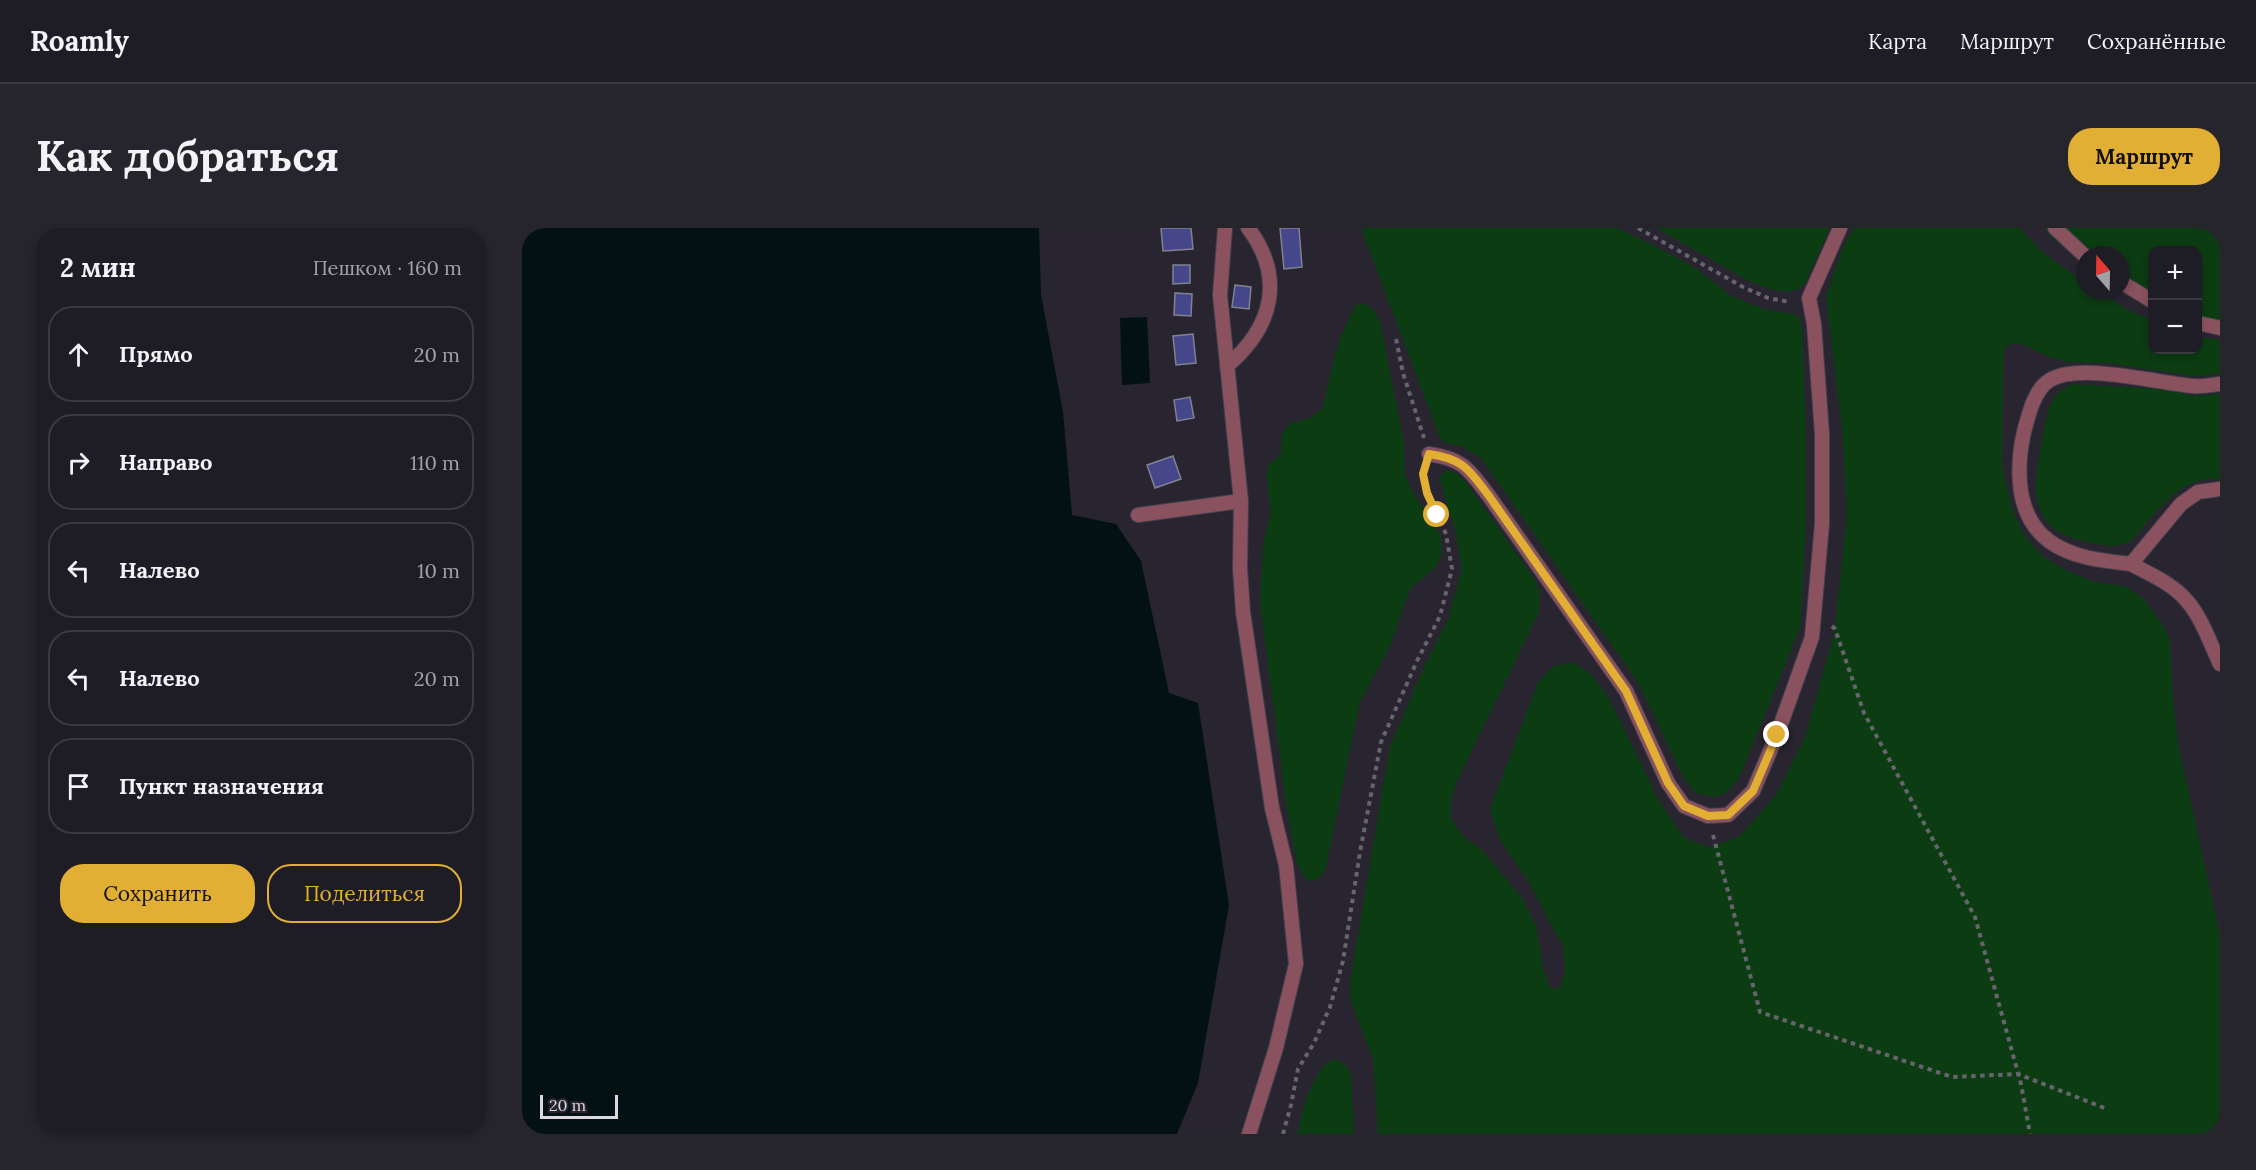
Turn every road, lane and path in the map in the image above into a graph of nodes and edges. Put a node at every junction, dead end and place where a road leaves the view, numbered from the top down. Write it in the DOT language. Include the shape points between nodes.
graph roads {
  1 [pos="1225,228"];
  2 [pos="1248,228"];
  3 [pos="1638,228"];
  4 [pos="1840,228"];
  5 [pos="2055,228"];
  6 [pos="2076,248"];
  7 [pos="2130,289"];
  8 [pos="1809,298"];
  9 [pos="2150,300"];
  10 [pos="2202,324"];
  11 [pos="2220,328"];
  12 [pos="1396,339"];
  13 [pos="1227,366"];
  14 [pos="2220,384"];
  15 [pos="1429,454"];
  16 [pos="2220,489"];
  17 [pos="1241,501"];
  18 [pos="1138,515"];
  19 [pos="2131,564"];
  20 [pos="1815,614"];
  21 [pos="2220,664"];
  22 [pos="1708,816"];
  23 [pos="2018,1074"];
  24 [pos="2107,1109"];
  25 [pos="1249,1134"];
  26 [pos="1283,1134"];
  27 [pos="2030,1134"];
  1 -- 13 [label="lane" via="1220,295"];
  2 -- 13 [label="lane" via="1267,263 1271,287 1263,321 1245,350"];
  3 -- 8 [label="path" via="1768,298 1790,302"];
  4 -- 8 [label="lane"];
  5 -- 6 [label="lane"];
  7 -- 9 [label="lane"];
  8 -- 20 [label="lane" via="1822,434 1822,525"];
  10 -- 11 [label="lane"];
  12 -- 15 [label="path"];
  13 -- 17 [label="lane"];
  14 -- 19 [label="lane" via="2194,387 2067,373 2048,381 2033,401 2023,431 2018,467 2023,500 2034,525 2048,540 2068,551 2098,561"];
  15 -- 22 [label="lane" via="1449,457 1468,470 1489,496 1626,691 1668,783 1684,806"];
  15 -- 26 [label="path" via="1423,474 1427,493 1446,534 1452,569 1440,616 1381,742 1343,961 1330,1007 1298,1069"];
  16 -- 19 [label="lane" via="2198,492 2181,504"];
  17 -- 18 [label="lane"];
  17 -- 25 [label="lane" via="1243,612 1272,808 1286,865 1296,964 1276,1048"];
  19 -- 21 [label="lane" via="2156,576 2186,599"];
  20 -- 22 [label="lane" via="1812,637 1753,791 1728,815"];
  20 -- 23 [label="path" via="1836,629 1864,713 1975,917"];
  22 -- 23 [label="path" via="1760,1012 1952,1077"];
  23 -- 24 [label="path"];
  23 -- 27 [label="path"];
}
